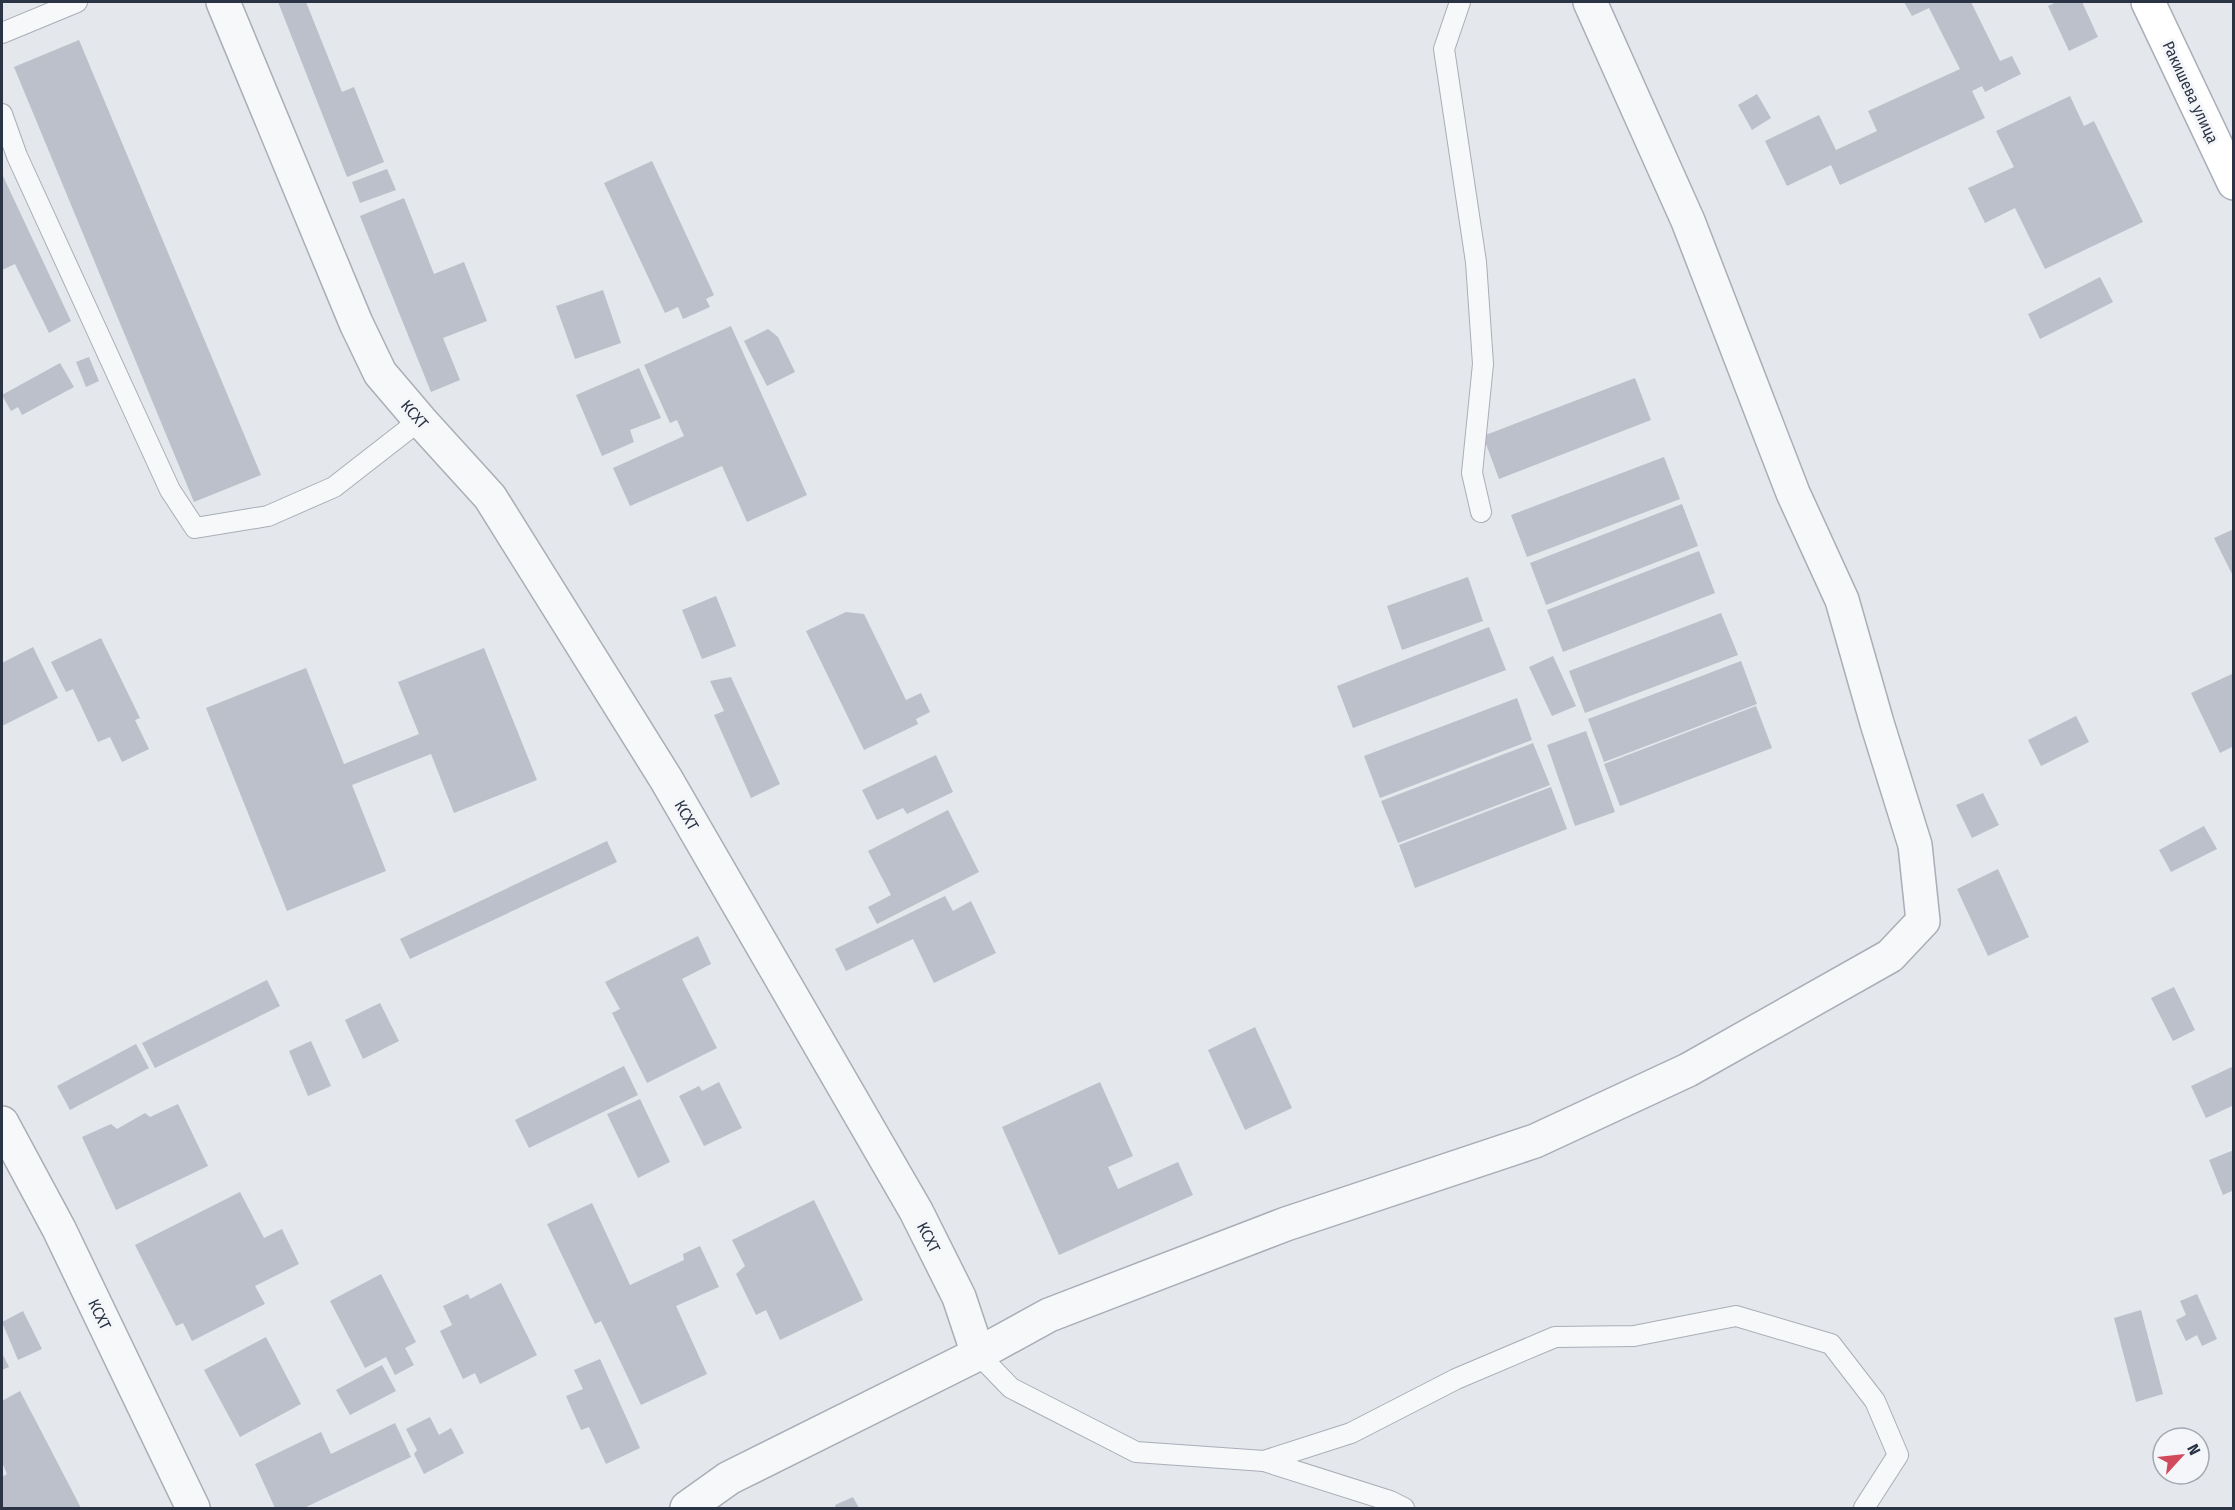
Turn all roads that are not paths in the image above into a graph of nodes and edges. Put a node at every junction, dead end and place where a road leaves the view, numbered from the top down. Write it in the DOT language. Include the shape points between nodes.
graph roads {
  1 [pos="77,2"];
  2 [pos="223,2"];
  3 [pos="1460,2"];
  4 [pos="1590,2"];
  5 [pos="2148,2"];
  6 [pos="2,33"];
  7 [pos="2,114"];
  8 [pos="2234,183"];
  9 [pos="420,420"];
  10 [pos="1481,512"];
  11 [pos="2,1123"];
  12 [pos="978,1354"];
  13 [pos="1264,1461"];
  14 [pos="193,1509"];
  15 [pos="687,1509"];
  16 [pos="1404,1509"];
  17 [pos="1864,1509"];
  1 -- 6 [label="lane"];
  2 -- 9 [label="street, КСХТ" via="356,323 380,373"];
  3 -- 10 [label="lane" via="1444,49 1476,262 1483,364 1472,474"];
  4 -- 12 [label="street" via="1688,221 1792,493 1842,600 1915,845 1923,921 1890,956 1688,1071 1535,1141 1287,1224 1059,1311"];
  5 -- 8 [label="street, Ракишева улица"];
  7 -- 9 [label="lane" via="22,167 170,490 195,528 268,516 334,487"];
  9 -- 12 [label="street, КСХТ" via="490,497 666,779 916,1211 959,1297"];
  11 -- 14 [label="street, КСХТ" via="59,1229"];
  12 -- 13 [label="lane" via="1011,1388 1136,1452"];
  12 -- 15 [label="street" via="729,1478"];
  13 -- 16 [label="lane" via="1390,1501"];
  13 -- 17 [label="lane" via="1351,1433 1456,1379 1555,1337 1634,1336 1736,1316 1831,1344 1875,1401 1898,1455"];
}
